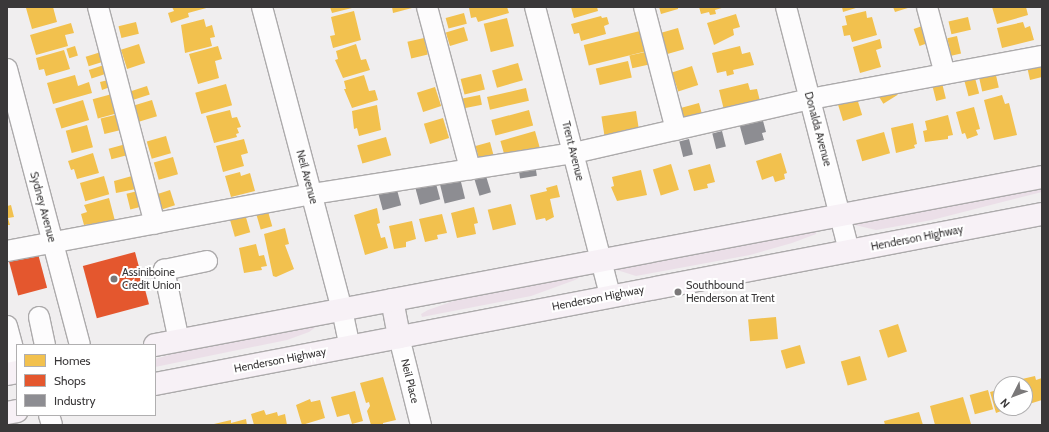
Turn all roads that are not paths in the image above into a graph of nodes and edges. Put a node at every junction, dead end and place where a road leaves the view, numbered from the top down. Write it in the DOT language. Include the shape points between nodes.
graph roads {
  1 [pos="98,7"];
  2 [pos="262,7"];
  3 [pos="427,7"];
  4 [pos="535,7"];
  5 [pos="644,7"];
  6 [pos="786,7"];
  7 [pos="927,7"];
  8 [pos="1042,56"];
  9 [pos="7,69"];
  10 [pos="945,74"];
  11 [pos="810,100"];
  12 [pos="676,130"];
  13 [pos="574,153"];
  14 [pos="470,169"];
  15 [pos="1042,177"];
  16 [pos="312,194"];
  17 [pos="1042,214"];
  18 [pos="840,216"];
  19 [pos="154,224"];
  20 [pos="52,244"];
  21 [pos="7,251"];
  22 [pos="849,251"];
  23 [pos="207,261"];
  24 [pos="601,261"];
  25 [pos="610,295"];
  26 [pos="392,300"];
  27 [pos="342,310"];
  28 [pos="39,317"];
  29 [pos="9,337"];
  30 [pos="399,337"];
  31 [pos="180,341"];
  32 [pos="45,344"];
  33 [pos="80,344"];
  34 [pos="156,345"];
  35 [pos="350,347"];
  36 [pos="16,360"];
  37 [pos="156,384"];
  38 [pos="421,425"];
  1 -- 19 [label="street"];
  2 -- 16 [label="street, Neil Avenue"];
  3 -- 14 [label="street"];
  4 -- 13 [label="street, Trent Avenue"];
  5 -- 12 [label="street"];
  6 -- 11 [label="street, Donalda Avenue"];
  7 -- 10 [label="street"];
  8 -- 10 [label="street"];
  9 -- 20 [label="street, Sydney Avenue"];
  10 -- 11 [label="street"];
  11 -- 12 [label="street"];
  11 -- 18 [label="street, Donalda Avenue"];
  12 -- 13 [label="street"];
  13 -- 14 [label="street"];
  13 -- 24 [label="street, Trent Avenue"];
  14 -- 16 [label="street"];
  15 -- 18 [label="main road"];
  16 -- 19 [label="street"];
  16 -- 27 [label="street, Neil Avenue"];
  17 -- 22 [label="main road, Henderson Highway"];
  18 -- 22 [label="street, Donalda Avenue"];
  18 -- 24 [label="main road"];
  19 -- 20 [label="street"];
  20 -- 21 [label="street"];
  20 -- 33 [label="street, Sydney Avenue"];
  22 -- 25 [label="main road, Henderson Highway"];
  23 -- 31 [label="street" via="164,270"];
  24 -- 25 [label="street, Trent Avenue"];
  24 -- 26 [label="main road"];
  25 -- 30 [label="main road, Henderson Highway"];
  26 -- 27 [label="main road"];
  26 -- 30 [label="main road"];
  27 -- 31 [label="main road"];
  27 -- 35 [label="street, Neil Avenue"];
  28 -- 32 [label="street"];
  29 -- 36 [label="street"];
  30 -- 35 [label="main road, Henderson Highway"];
  30 -- 38 [label="street, Neil Place"];
  31 -- 34 [label="main road"];
  35 -- 37 [label="main road, Henderson Highway"];
}
